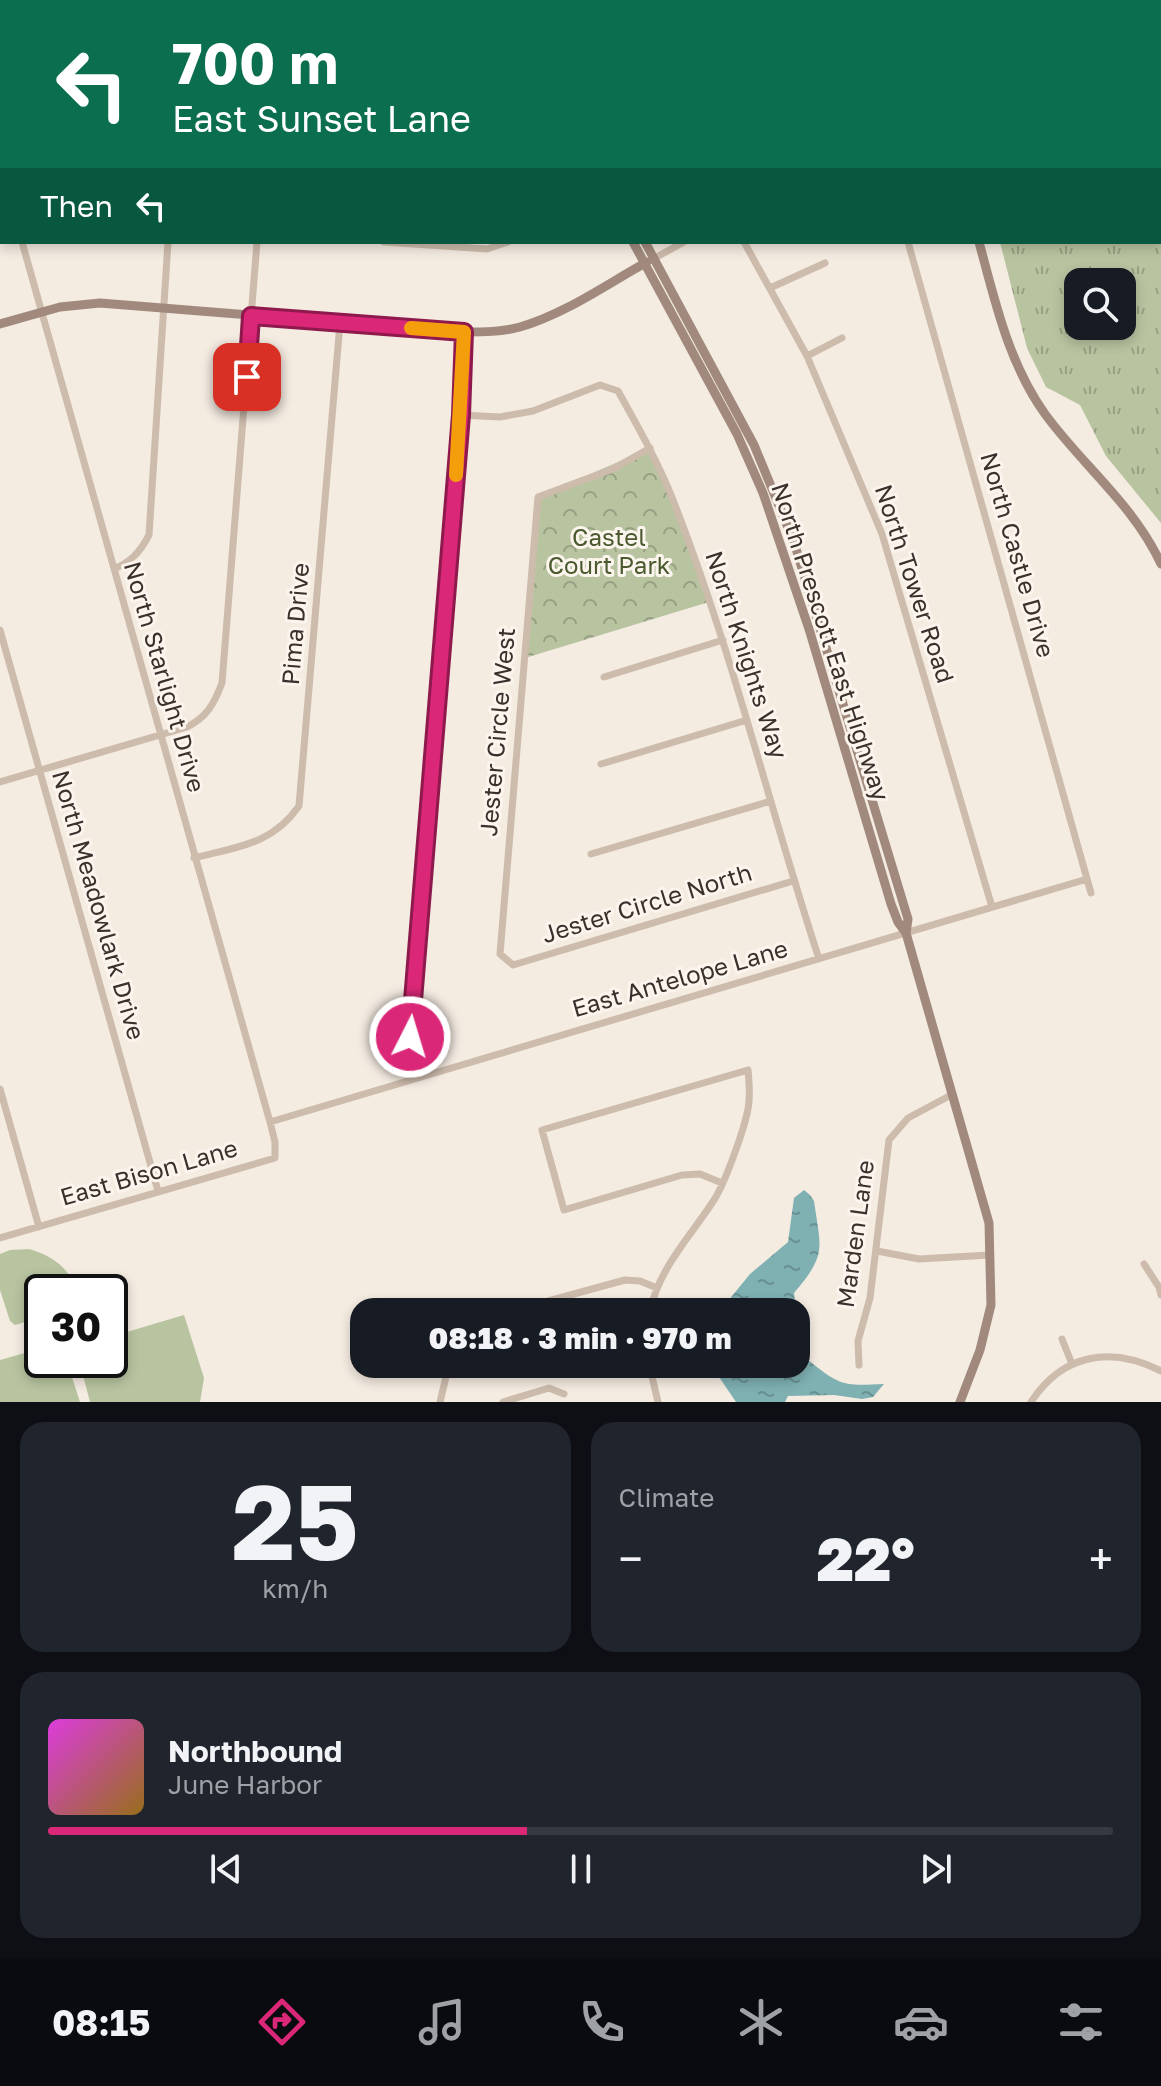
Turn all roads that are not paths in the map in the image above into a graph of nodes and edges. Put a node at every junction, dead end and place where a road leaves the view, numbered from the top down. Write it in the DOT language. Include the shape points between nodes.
graph roads {
  1 [pos="23,244"];
  2 [pos="168,244"];
  3 [pos="257,244"];
  4 [pos="413,244"];
  5 [pos="502,244"];
  6 [pos="635,244"];
  7 [pos="646,244"];
  8 [pos="680,244"];
  9 [pos="745,244"];
  10 [pos="909,244"];
  11 [pos="980,244"];
  12 [pos="650,260"];
  13 [pos="825,263"];
  14 [pos="770,288"];
  15 [pos="164,308"];
  16 [pos="42,312"];
  17 [pos="251,316"];
  18 [pos="340,323"];
  19 [pos="0,324"];
  20 [pos="464,332"];
  21 [pos="842,338"];
  22 [pos="807,356"];
  23 [pos="461,415"];
  24 [pos="650,448"];
  25 [pos="768,492"];
  26 [pos="1161,564"];
  27 [pos="114,569"];
  28 [pos="0,630"];
  29 [pos="723,640"];
  30 [pos="604,677"];
  31 [pos="841,694"];
  32 [pos="830,697"];
  33 [pos="747,720"];
  34 [pos="161,735"];
  35 [pos="601,764"];
  36 [pos="39,771"];
  37 [pos="0,782"];
  38 [pos="771,801"];
  39 [pos="591,854"];
  40 [pos="194,858"];
  41 [pos="1087,879"];
  42 [pos="793,881"];
  43 [pos="1091,893"];
  44 [pos="992,907"];
  45 [pos="906,933"];
  46 [pos="819,959"];
  47 [pos="513,965"];
  48 [pos="414,1079"];
  49 [pos="0,1089"];
  50 [pos="953,1094"];
  51 [pos="270,1122"];
  52 [pos="722,1183"];
  53 [pos="158,1191"];
  54 [pos="39,1227"];
  55 [pos="0,1238"];
  56 [pos="877,1251"];
  57 [pos="990,1255"];
  58 [pos="1144,1264"];
  59 [pos="657,1288"];
  60 [pos="1161,1295"];
  61 [pos="559,1298"];
  62 [pos="654,1298"];
  63 [pos="1062,1339"];
  64 [pos="1072,1364"];
  65 [pos="859,1365"];
  66 [pos="1161,1371"];
  67 [pos="446,1378"];
  68 [pos="652,1378"];
  69 [pos="564,1394"];
  70 [pos="524,1399"];
  71 [pos="440,1402"];
  72 [pos="503,1402"];
  73 [pos="658,1402"];
  74 [pos="960,1402"];
  75 [pos="1031,1402"];
  1 -- 16 [label="street, North Starlight Drive"];
  2 -- 15 [label="street"];
  3 -- 17 [label="street"];
  4 -- 5 [label="street" via="487,249"];
  6 -- 12 [label="street, North Prescott East Highway"];
  7 -- 12 [label="street, North Prescott East Highway"];
  8 -- 12 [label="street"];
  9 -- 14 [label="street, North Tower Road"];
  10 -- 41 [label="street, North Castle Drive"];
  11 -- 26 [label="street" via="1004,331 1027,386 1058,430 1127,507"];
  12 -- 20 [label="street" via="545,318 507,330"];
  12 -- 25 [label="street, North Prescott East Highway"];
  13 -- 14 [label="street"];
  14 -- 22 [label="street, North Tower Road"];
  15 -- 16 [label="street" via="100,303"];
  15 -- 17 [label="street"];
  15 -- 27 [label="street" via="149,535 141,551"];
  16 -- 19 [label="street"];
  16 -- 27 [label="street, North Starlight Drive"];
  17 -- 18 [label="street"];
  17 -- 34 [label="street" via="222,683 201,720"];
  18 -- 20 [label="street"];
  18 -- 40 [label="street, Pima Drive" via="299,806 267,837"];
  20 -- 23 [label="street"];
  21 -- 22 [label="street"];
  22 -- 44 [label="street, North Tower Road" via="882,534"];
  23 -- 24 [label="street, North Knights Way" via="500,417 533,411 600,385 618,391"];
  23 -- 48 [label="street" via="410,1037"];
  24 -- 29 [label="street, North Knights Way"];
  24 -- 47 [label="street, Jester Circle West" via="613,469 538,497 500,954"];
  25 -- 31 [label="street, North Prescott East Highway" via="794,542"];
  25 -- 32 [label="street, North Prescott East Highway"];
  27 -- 34 [label="street, North Starlight Drive"];
  28 -- 36 [label="street, North Meadowlark Drive"];
  29 -- 30 [label="street"];
  29 -- 33 [label="street, North Knights Way"];
  31 -- 32 [label="street"];
  31 -- 45 [label="street, North Prescott East Highway" via="908,919"];
  32 -- 45 [label="street, North Prescott East Highway" via="891,904"];
  33 -- 35 [label="street"];
  33 -- 38 [label="street, North Knights Way"];
  34 -- 36 [label="street"];
  34 -- 40 [label="street, North Starlight Drive"];
  36 -- 37 [label="street"];
  36 -- 53 [label="street, North Meadowlark Drive"];
  38 -- 39 [label="street"];
  38 -- 42 [label="street, North Knights Way"];
  40 -- 51 [label="street, North Starlight Drive"];
  41 -- 43 [label="street"];
  41 -- 44 [label="street, East Antelope Lane"];
  42 -- 46 [label="street, North Knights Way"];
  42 -- 47 [label="street, Jester Circle North"];
  44 -- 45 [label="street, East Antelope Lane"];
  45 -- 46 [label="street, East Antelope Lane"];
  45 -- 50 [label="street, North Prescott East Highway"];
  46 -- 48 [label="street, East Antelope Lane"];
  48 -- 51 [label="street, East Antelope Lane"];
  49 -- 54 [label="street"];
  50 -- 56 [label="street, Marden Lane" via="908,1118 889,1140"];
  50 -- 57 [label="street, North Prescott East Highway" via="989,1223"];
  51 -- 53 [label="street, East Bison Lane" via="275,1158"];
  52 -- 52 [label="street" via="749,1104 748,1070 542,1130 564,1210 682,1175 700,1174"];
  52 -- 59 [label="street"];
  53 -- 54 [label="street, East Bison Lane"];
  54 -- 55 [label="street, East Bison Lane"];
  56 -- 57 [label="street" via="919,1259"];
  56 -- 65 [label="street, Marden Lane" via="858,1341"];
  57 -- 74 [label="street, North Prescott East Highway" via="991,1305"];
  58 -- 60 [label="street"];
  59 -- 61 [label="street" via="625,1280"];
  59 -- 62 [label="street"];
  63 -- 64 [label="street"];
  64 -- 66 [label="street" via="1097,1356 1136,1359"];
  64 -- 75 [label="street" via="1045,1381"];
  67 -- 71 [label="street"];
  68 -- 73 [label="street"];
  69 -- 70 [label="street" via="549,1388"];
  70 -- 72 [label="street"];
}
